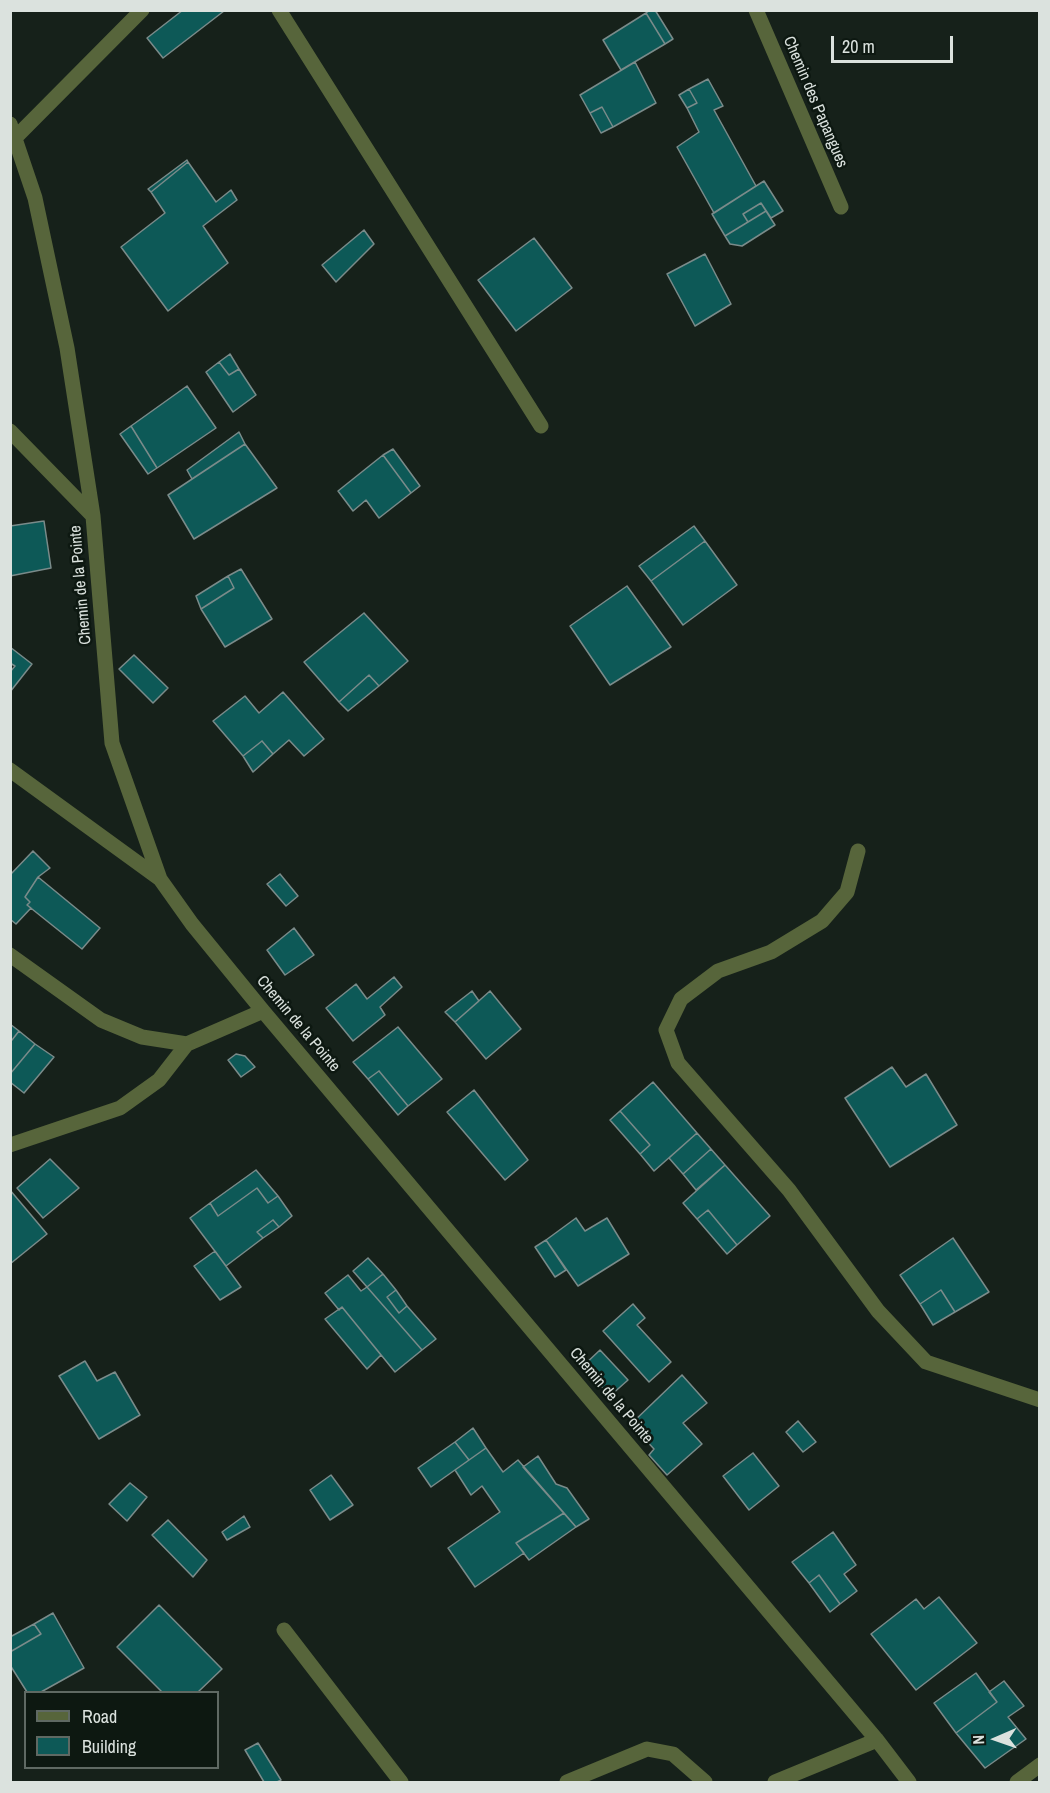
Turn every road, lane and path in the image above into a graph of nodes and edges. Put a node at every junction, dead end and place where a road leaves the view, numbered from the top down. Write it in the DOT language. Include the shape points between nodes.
graph roads {
  1 [pos="142,10"];
  2 [pos="279,10"];
  3 [pos="756,10"];
  4 [pos="13,131"];
  5 [pos="841,207"];
  6 [pos="541,426"];
  7 [pos="10,431"];
  8 [pos="93,516"];
  9 [pos="10,770"];
  10 [pos="858,851"];
  11 [pos="160,879"];
  12 [pos="10,955"];
  13 [pos="263,1011"];
  14 [pos="187,1044"];
  15 [pos="10,1145"];
  16 [pos="1040,1400"];
  17 [pos="284,1630"];
  18 [pos="877,1740"];
  19 [pos="1040,1765"];
  20 [pos="401,1782"];
  21 [pos="567,1782"];
  22 [pos="705,1782"];
  23 [pos="775,1782"];
  24 [pos="909,1782"];
  25 [pos="1017,1782"];
  1 -- 4 [label="street"];
  2 -- 6 [label="street"];
  3 -- 5 [label="street, Chemin des Papangues"];
  4 -- 8 [label="street, Chemin de la Pointe" via="35,198 67,348"];
  7 -- 8 [label="street"];
  8 -- 11 [label="street, Chemin de la Pointe" via="112,743"];
  9 -- 11 [label="street"];
  10 -- 16 [label="street" via="847,892 822,921 771,952 718,971 681,999 666,1030 678,1063 789,1190 878,1311 926,1362"];
  11 -- 13 [label="street, Chemin de la Pointe"];
  12 -- 14 [label="street" via="101,1020 142,1037"];
  13 -- 14 [label="street"];
  13 -- 18 [label="street, Chemin de la Pointe"];
  14 -- 15 [label="street" via="159,1080 120,1108"];
  17 -- 20 [label="street"];
  18 -- 23 [label="street"];
  18 -- 24 [label="street, Chemin de la Pointe"];
  19 -- 25 [label="street"];
  21 -- 22 [label="street" via="647,1749 673,1754"];
}
